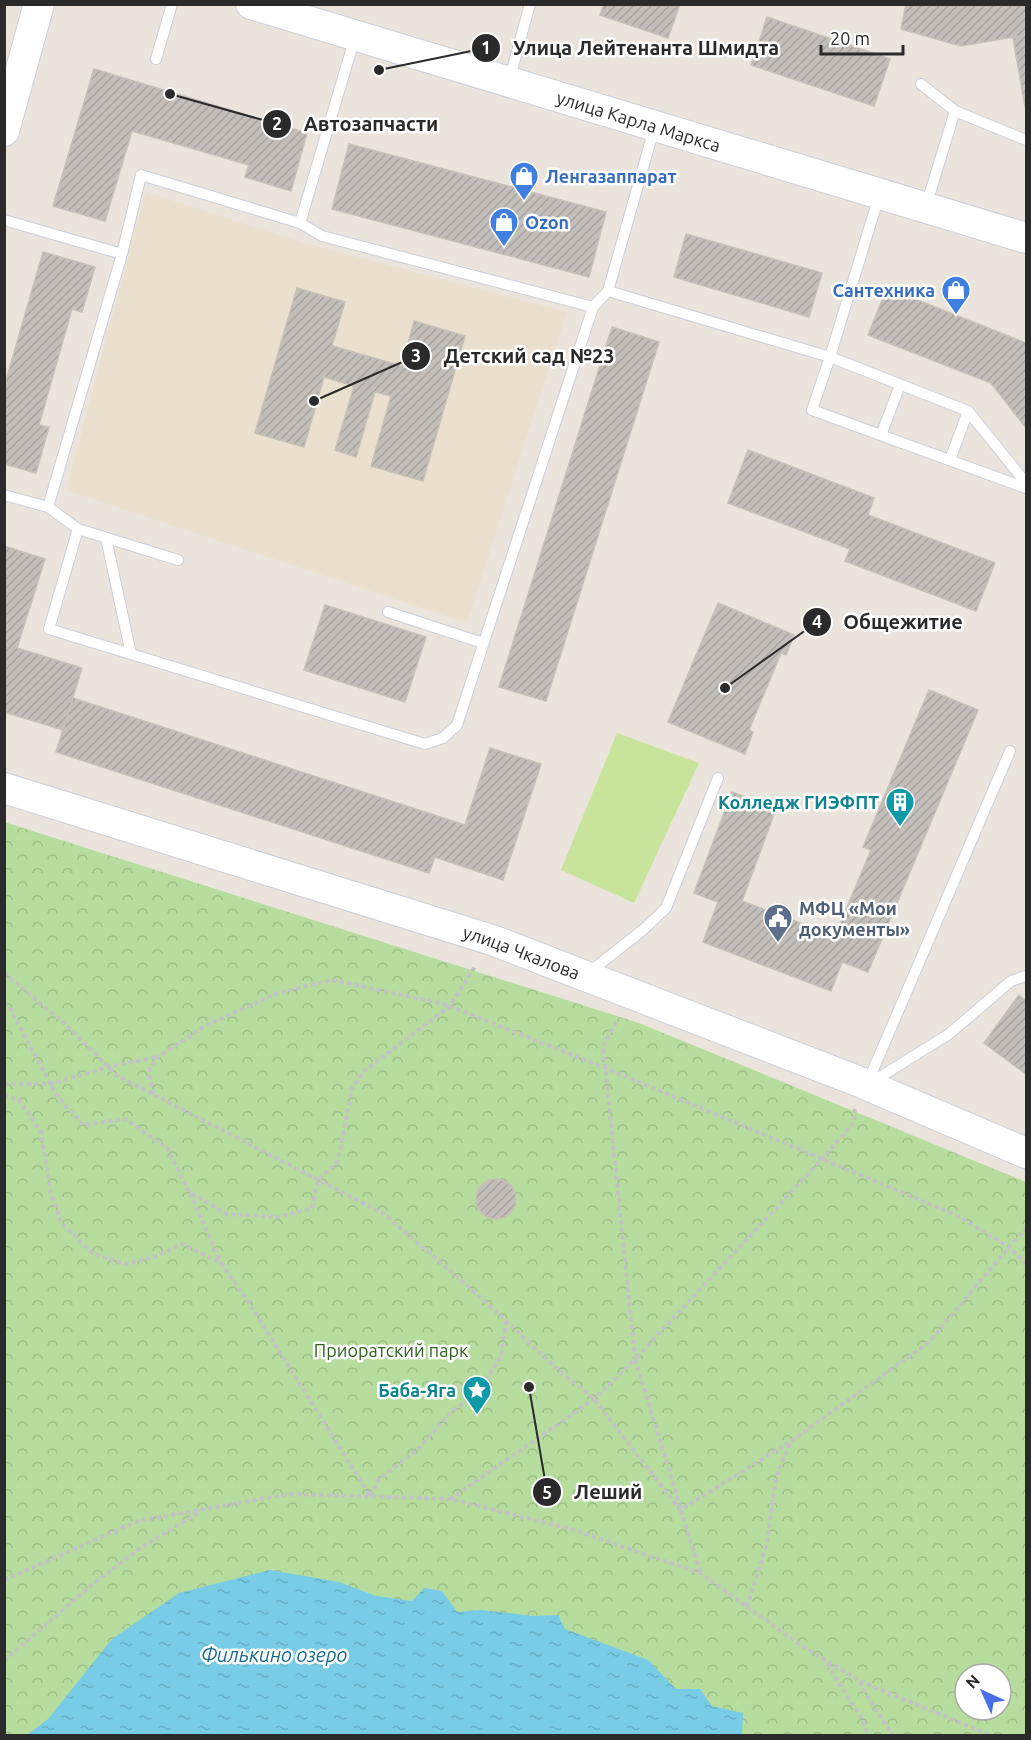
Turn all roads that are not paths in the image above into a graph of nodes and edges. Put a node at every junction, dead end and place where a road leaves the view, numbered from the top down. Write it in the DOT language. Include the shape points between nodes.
graph roads {
  1 [pos="39,4"];
  2 [pos="172,4"];
  3 [pos="250,4"];
  4 [pos="530,4"];
  5 [pos="355,37"];
  6 [pos="156,59"];
  7 [pos="509,82"];
  8 [pos="921,84"];
  9 [pos="955,111"];
  10 [pos="655,126"];
  11 [pos="5,130"];
  12 [pos="1026,140"];
  13 [pos="880,192"];
  14 [pos="926,207"];
  15 [pos="4,220"];
  16 [pos="300,223"];
  17 [pos="1026,238"];
  18 [pos="122,254"];
  19 [pos="608,291"];
  20 [pos="593,307"];
  21 [pos="830,357"];
  22 [pos="900,385"];
  23 [pos="968,411"];
  24 [pos="881,435"];
  25 [pos="950,460"];
  26 [pos="1026,483"];
  27 [pos="1026,488"];
  28 [pos="4,495"];
  29 [pos="48,507"];
  30 [pos="78,529"];
  31 [pos="106,538"];
  32 [pos="178,560"];
  33 [pos="388,612"];
  34 [pos="483,643"];
  35 [pos="131,654"];
  36 [pos="1010,751"];
  37 [pos="718,778"];
  38 [pos="4,788"];
  39 [pos="585,975"];
  40 [pos="1026,976"];
  41 [pos="861,1082"];
  42 [pos="1026,1153"];
  1 -- 11 [label="main road"];
  2 -- 6 [label="lane"];
  3 -- 5 [label="main road, улица Карла Маркса"];
  4 -- 7 [label="lane"];
  5 -- 7 [label="main road, улица Карла Маркса"];
  5 -- 16 [label="lane"];
  7 -- 10 [label="main road, улица Карла Маркса"];
  8 -- 9 [label="lane"];
  9 -- 12 [label="lane"];
  9 -- 14 [label="lane"];
  10 -- 13 [label="main road, улица Карла Маркса"];
  10 -- 19 [label="lane"];
  13 -- 14 [label="main road, улица Карла Маркса"];
  13 -- 21 [label="lane"];
  14 -- 17 [label="main road, улица Карла Маркса"];
  15 -- 18 [label="lane"];
  16 -- 18 [label="lane" via="141,175"];
  16 -- 20 [label="lane" via="322,236"];
  18 -- 29 [label="lane"];
  19 -- 20 [label="lane"];
  19 -- 21 [label="lane"];
  20 -- 34 [label="lane"];
  21 -- 22 [label="lane"];
  21 -- 24 [label="lane" via="812,410"];
  22 -- 23 [label="lane"];
  22 -- 24 [label="lane"];
  23 -- 25 [label="lane"];
  23 -- 26 [label="lane"];
  24 -- 25 [label="lane"];
  25 -- 27 [label="lane"];
  28 -- 29 [label="lane"];
  29 -- 30 [label="lane"];
  30 -- 31 [label="lane"];
  30 -- 35 [label="lane" via="49,629"];
  31 -- 32 [label="lane"];
  31 -- 35 [label="lane"];
  33 -- 34 [label="lane"];
  34 -- 35 [label="lane" via="457,724 443,738 425,744"];
  36 -- 41 [label="lane"];
  37 -- 39 [label="lane" via="666,908"];
  38 -- 39 [label="main road, улица Чкалова" via="492,939"];
  39 -- 41 [label="main road, улица Чкалова"];
  40 -- 41 [label="lane" via="1011,981 948,1034"];
  41 -- 42 [label="main road, улица Чкалова"];
}
